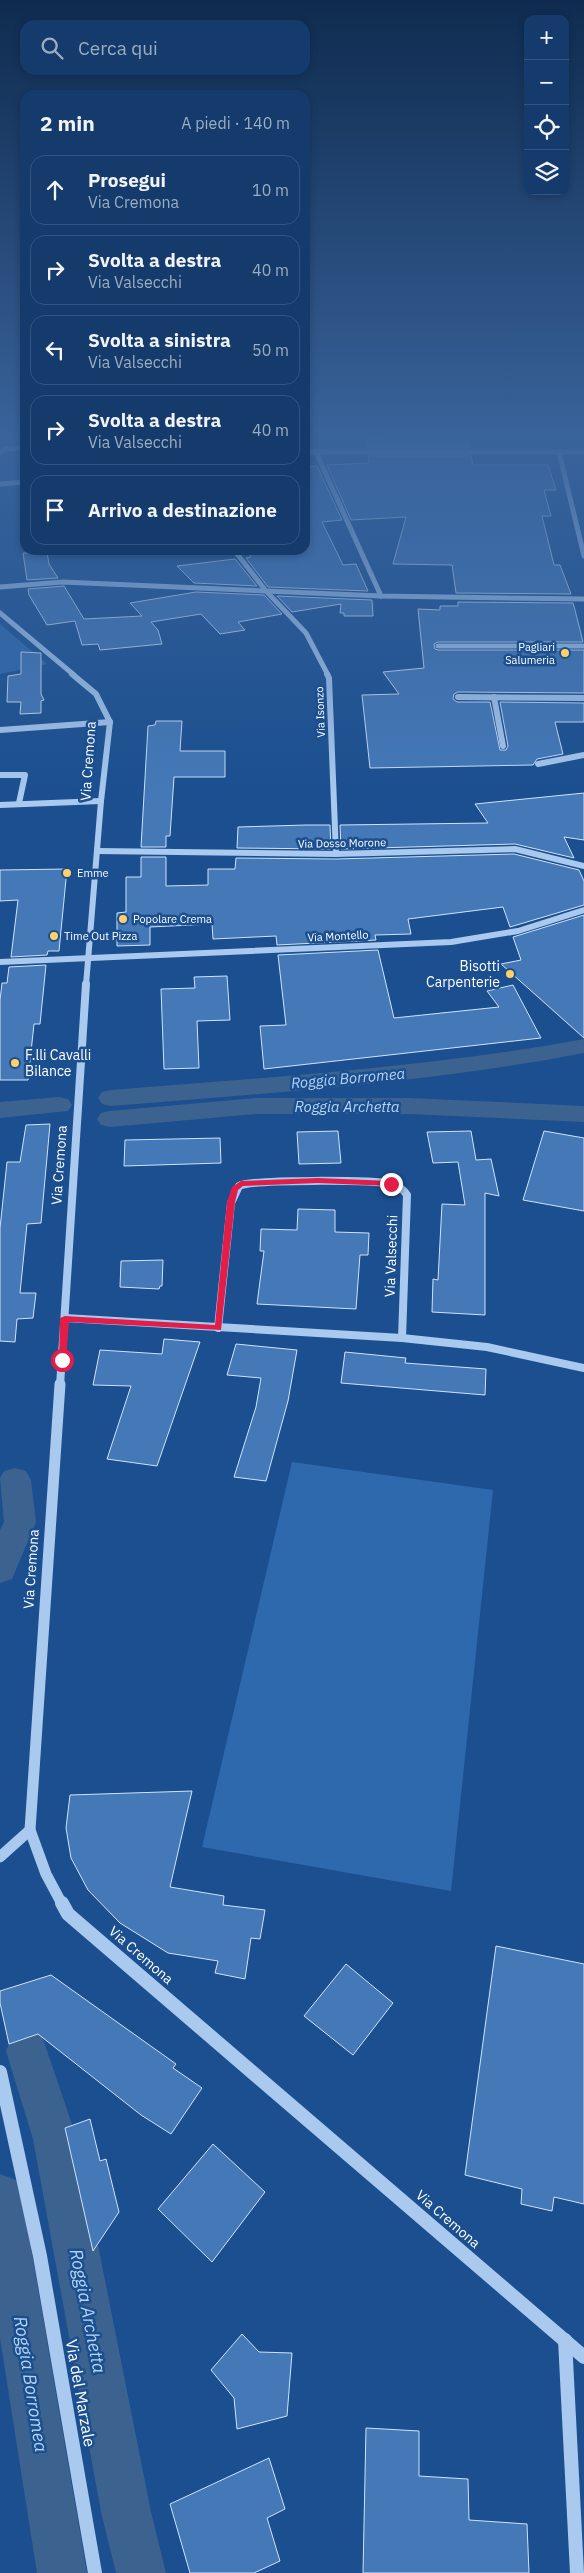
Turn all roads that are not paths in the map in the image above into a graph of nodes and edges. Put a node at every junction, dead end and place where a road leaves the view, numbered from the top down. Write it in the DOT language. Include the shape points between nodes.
graph roads {
  1 [pos="238,555"];
  2 [pos="363,555"];
  3 [pos="0,587"];
  4 [pos="266,591"];
  5 [pos="381,596"];
  6 [pos="584,599"];
  7 [pos="0,612"];
  8 [pos="438,646"];
  9 [pos="584,646"];
  10 [pos="458,697"];
  11 [pos="494,697"];
  12 [pos="584,698"];
  13 [pos="110,722"];
  14 [pos="0,730"];
  15 [pos="503,746"];
  16 [pos="584,755"];
  17 [pos="538,764"];
  18 [pos="0,775"];
  19 [pos="101,801"];
  20 [pos="20,804"];
  21 [pos="0,805"];
  22 [pos="98,851"];
  23 [pos="336,854"];
  24 [pos="584,866"];
  25 [pos="584,910"];
  26 [pos="88,960"];
  27 [pos="0,962"];
  28 [pos="65,1318"];
  29 [pos="218,1328"];
  30 [pos="402,1338"];
  31 [pos="584,1368"];
  32 [pos="30,1830"];
  33 [pos="0,1857"];
  34 [pos="0,2072"];
  35 [pos="565,2340"];
  36 [pos="584,2357"];
  37 [pos="95,2573"];
  38 [pos="577,2573"];
  1 -- 4 [label="street, Via Isonzo"];
  2 -- 5 [label="street"];
  3 -- 4 [label="street" via="63,582"];
  4 -- 5 [label="street"];
  4 -- 23 [label="street, Via Isonzo" via="306,633 328,678"];
  5 -- 6 [label="street"];
  7 -- 13 [label="street, Via Cremona" via="96,694"];
  8 -- 9 [label="street"];
  10 -- 11 [label="street"];
  11 -- 12 [label="street"];
  11 -- 15 [label="street"];
  13 -- 14 [label="street"];
  13 -- 19 [label="street, Via Cremona"];
  16 -- 17 [label="street"];
  18 -- 20 [label="street" via="24,775"];
  19 -- 20 [label="street"];
  19 -- 22 [label="street, Via Cremona"];
  20 -- 21 [label="street"];
  22 -- 23 [label="street, Via Dosso Morone"];
  22 -- 26 [label="street, Via Cremona"];
  23 -- 24 [label="street, Via Dosso Morone" via="516,848"];
  25 -- 26 [label="street, Via Montello" via="553,924 489,938"];
  26 -- 27 [label="street, Via Montello"];
  26 -- 28 [label="street, Via Cremona"];
  28 -- 29 [label="street"];
  28 -- 32 [label="street, Via Cremona"];
  29 -- 30 [label="street"];
  29 -- 30 [label="street, Via Valsecchi" via="235,1188 250,1182 318,1180 382,1183 403,1188 407,1195"];
  30 -- 31 [label="street" via="487,1346"];
  32 -- 33 [label="street"];
  32 -- 35 [label="street, Via Cremona" via="46,1874 68,1914"];
  34 -- 37 [label="street, Via del Marzale" via="40,2256"];
  35 -- 36 [label="street, Via Cremona"];
  35 -- 38 [label="street"];
}
